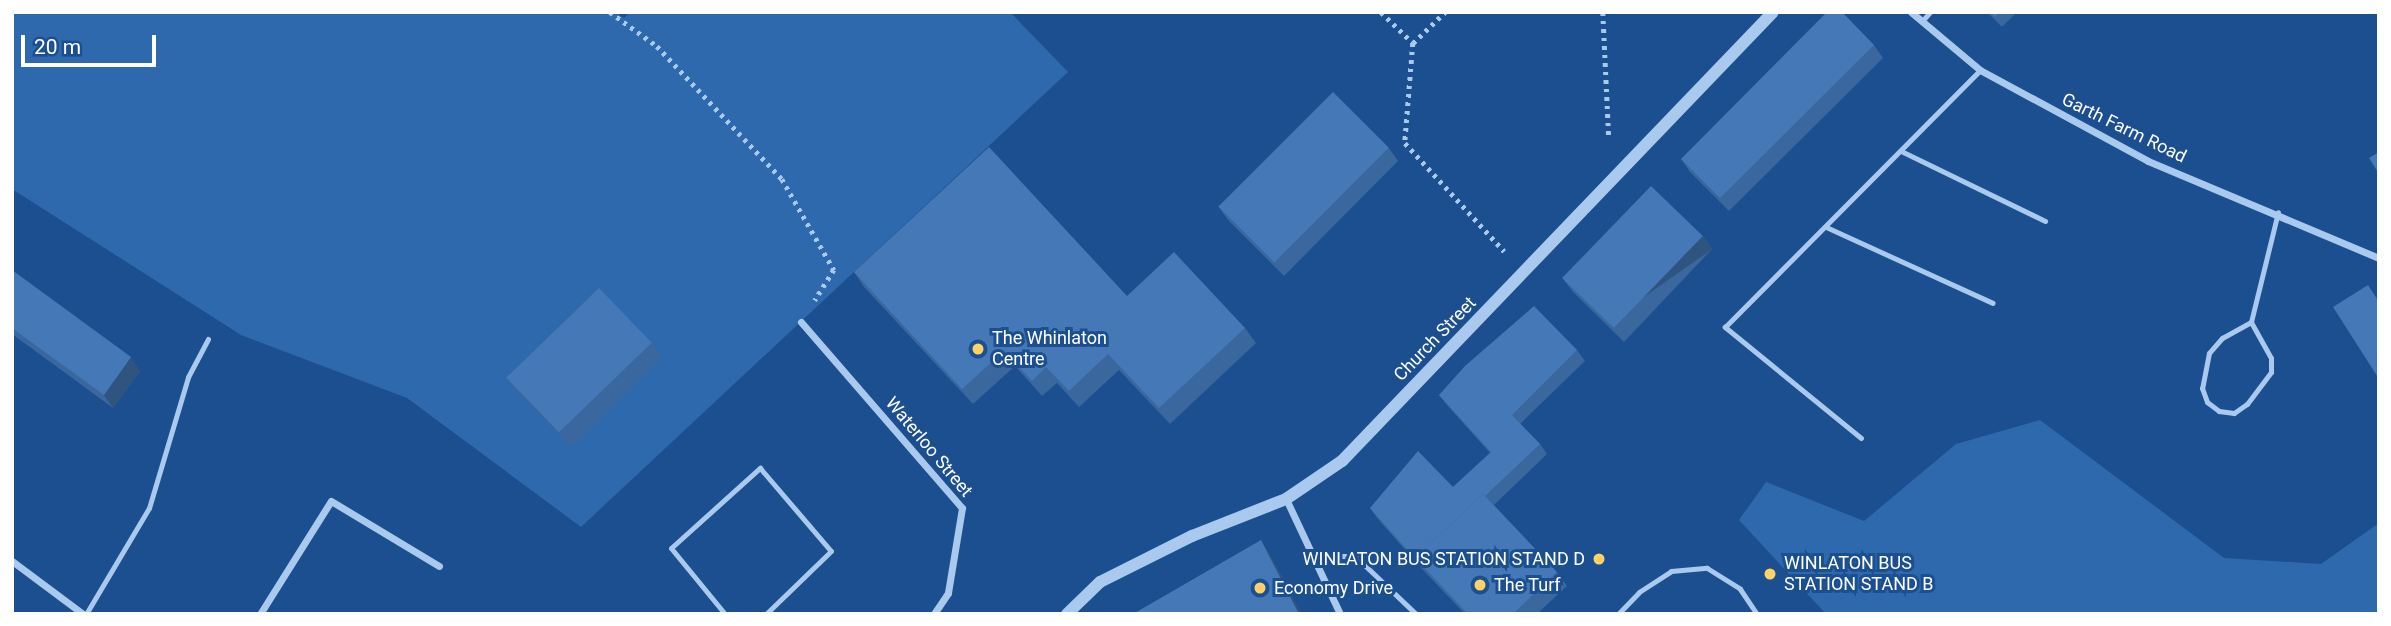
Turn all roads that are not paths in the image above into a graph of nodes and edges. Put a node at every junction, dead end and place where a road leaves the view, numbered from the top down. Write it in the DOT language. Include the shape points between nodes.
graph roads {
  1 [pos="1773,12"];
  2 [pos="1911,12"];
  3 [pos="1930,12"];
  4 [pos="1922,21"];
  5 [pos="1980,70"];
  6 [pos="1903,152"];
  7 [pos="2278,212"];
  8 [pos="2045,221"];
  9 [pos="1826,227"];
  10 [pos="2379,258"];
  11 [pos="1993,303"];
  12 [pos="801,322"];
  13 [pos="2251,322"];
  14 [pos="208,339"];
  15 [pos="1861,438"];
  16 [pos="1286,499"];
  17 [pos="1313,556"];
  18 [pos="12,561"];
  19 [pos="439,566"];
  20 [pos="85,614"];
  21 [pos="260,614"];
  22 [pos="725,614"];
  23 [pos="766,614"];
  24 [pos="934,614"];
  25 [pos="1067,614"];
  26 [pos="1340,614"];
  27 [pos="1416,614"];
  28 [pos="1618,614"];
  29 [pos="1757,614"];
  1 -- 16 [label="street, Church Street" via="1342,461"];
  2 -- 4 [label="street, Garth Farm Road"];
  3 -- 4 [label="lane"];
  4 -- 5 [label="street, Garth Farm Road"];
  5 -- 6 [label="lane"];
  5 -- 7 [label="street, Garth Farm Road" via="2148,161"];
  6 -- 8 [label="lane"];
  6 -- 9 [label="lane"];
  7 -- 10 [label="street, Garth Farm Road"];
  7 -- 13 [label="lane"];
  9 -- 11 [label="lane"];
  9 -- 15 [label="lane" via="1725,327"];
  12 -- 24 [label="street, Waterloo Street" via="962,508 948,593"];
  13 -- 13 [label="lane" via="2271,358 2271,373 2247,404 2234,413 2219,411 2207,402 2202,388 2208,353 2222,338"];
  14 -- 20 [label="lane" via="188,377 149,508"];
  16 -- 17 [label="street"];
  16 -- 25 [label="street, Church Street" via="1192,537 1100,582"];
  17 -- 26 [label="street"];
  17 -- 27 [label="lane" via="1356,556"];
  18 -- 20 [label="street"];
  19 -- 21 [label="street" via="331,501"];
  22 -- 23 [label="lane" via="671,548 760,468 831,551"];
  28 -- 29 [label="lane" via="1639,592 1671,571 1706,568 1740,589"];
}
